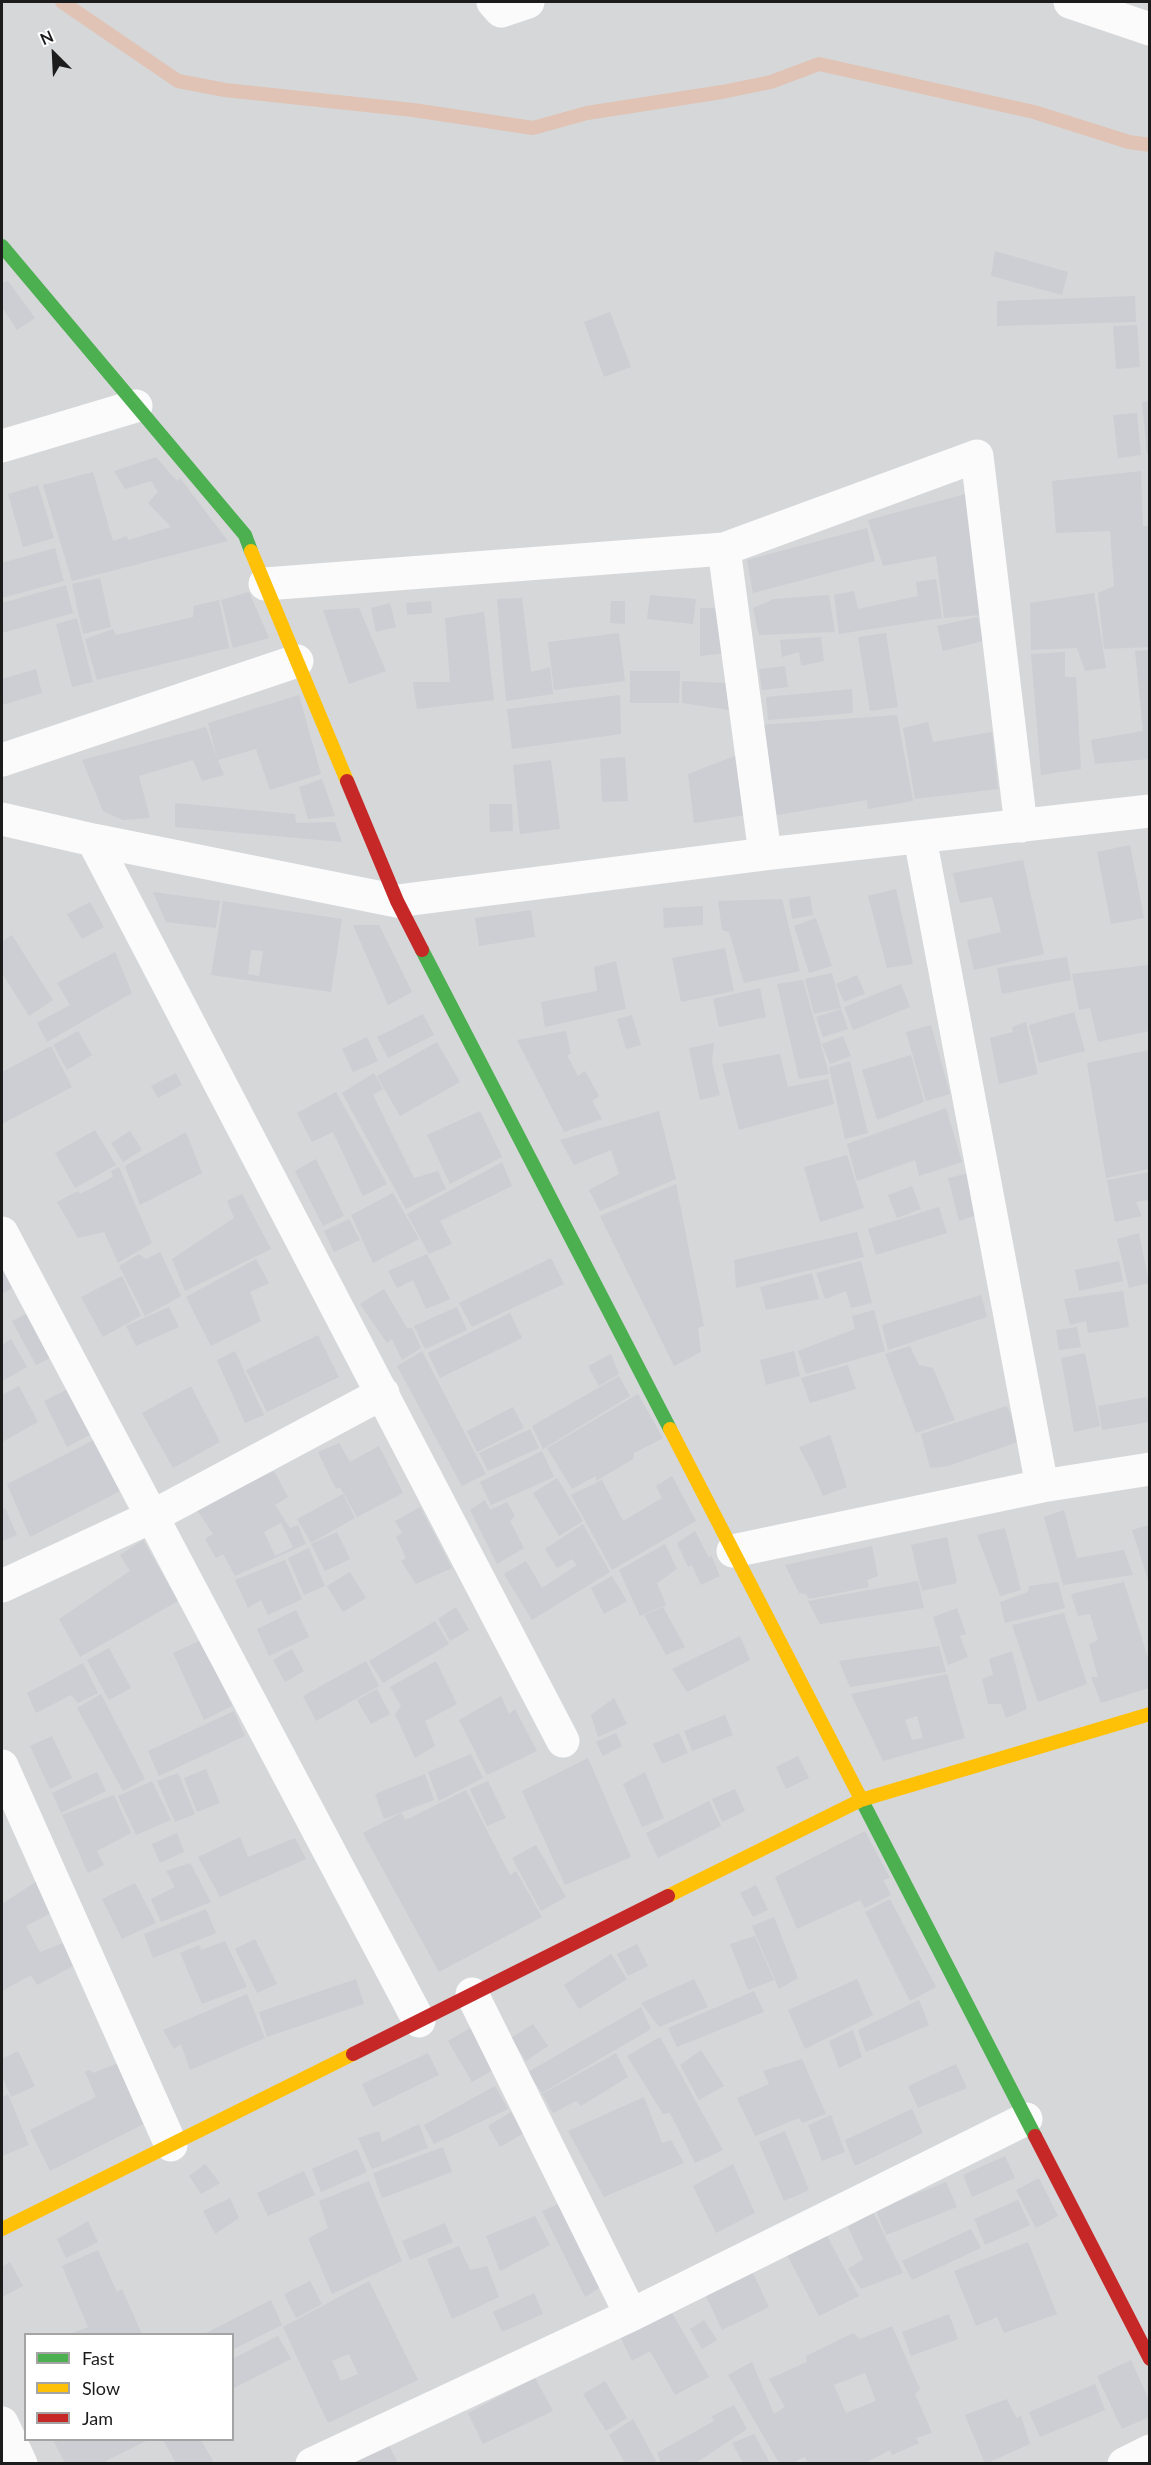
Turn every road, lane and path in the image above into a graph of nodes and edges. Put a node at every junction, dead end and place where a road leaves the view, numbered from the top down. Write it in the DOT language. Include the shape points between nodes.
graph roads {
  1 [pos="493,2"];
  2 [pos="528,2"];
  3 [pos="1070,2"];
  4 [pos="1149,29"];
  5 [pos="2,246"];
  6 [pos="136,406"];
  7 [pos="2,446"];
  8 [pos="724,549"];
  9 [pos="265,584"];
  10 [pos="297,661"];
  11 [pos="2,760"];
  12 [pos="1149,811"];
  13 [pos="2,819"];
  14 [pos="1020,826"];
  15 [pos="920,838"];
  16 [pos="93,840"];
  17 [pos="765,854"];
  18 [pos="396,901"];
  19 [pos="2,1233"];
  20 [pos="383,1393"];
  21 [pos="1149,1469"];
  22 [pos="1042,1486"];
  23 [pos="153,1516"];
  24 [pos="733,1551"];
  25 [pos="2,1586"];
  26 [pos="1149,1714"];
  27 [pos="563,1741"];
  28 [pos="2,1766"];
  29 [pos="861,1800"];
  30 [pos="472,1994"];
  31 [pos="419,2021"];
  32 [pos="1026,2119"];
  33 [pos="171,2145"];
  34 [pos="2,2229"];
  35 [pos="631,2315"];
  36 [pos="1149,2359"];
  37 [pos="2,2423"];
  38 [pos="1149,2451"];
  39 [pos="21,2463"];
  40 [pos="312,2463"];
  41 [pos="1124,2463"];
  1 -- 2 [label="street" via="501,11"];
  3 -- 4 [label="street"];
  5 -- 6 [label="street"];
  6 -- 7 [label="street"];
  6 -- 9 [label="street" via="245,535"];
  8 -- 9 [label="street"];
  8 -- 14 [label="street" via="977,456"];
  8 -- 17 [label="street"];
  9 -- 10 [label="street"];
  10 -- 11 [label="street"];
  10 -- 18 [label="street"];
  12 -- 14 [label="street"];
  13 -- 16 [label="street"];
  14 -- 15 [label="street"];
  15 -- 17 [label="street"];
  15 -- 22 [label="street"];
  16 -- 18 [label="street"];
  16 -- 20 [label="street"];
  17 -- 18 [label="street"];
  18 -- 24 [label="street"];
  19 -- 23 [label="street"];
  20 -- 23 [label="street"];
  20 -- 27 [label="street"];
  21 -- 22 [label="street"];
  22 -- 24 [label="street"];
  23 -- 25 [label="street"];
  23 -- 31 [label="street"];
  24 -- 29 [label="street"];
  26 -- 29 [label="street"];
  28 -- 33 [label="street"];
  29 -- 30 [label="street"];
  29 -- 32 [label="street"];
  30 -- 31 [label="street"];
  30 -- 35 [label="street"];
  31 -- 33 [label="street"];
  32 -- 35 [label="street"];
  32 -- 36 [label="street"];
  33 -- 34 [label="street"];
  35 -- 40 [label="street"];
  37 -- 39 [label="street"];
  38 -- 41 [label="street"];
}
